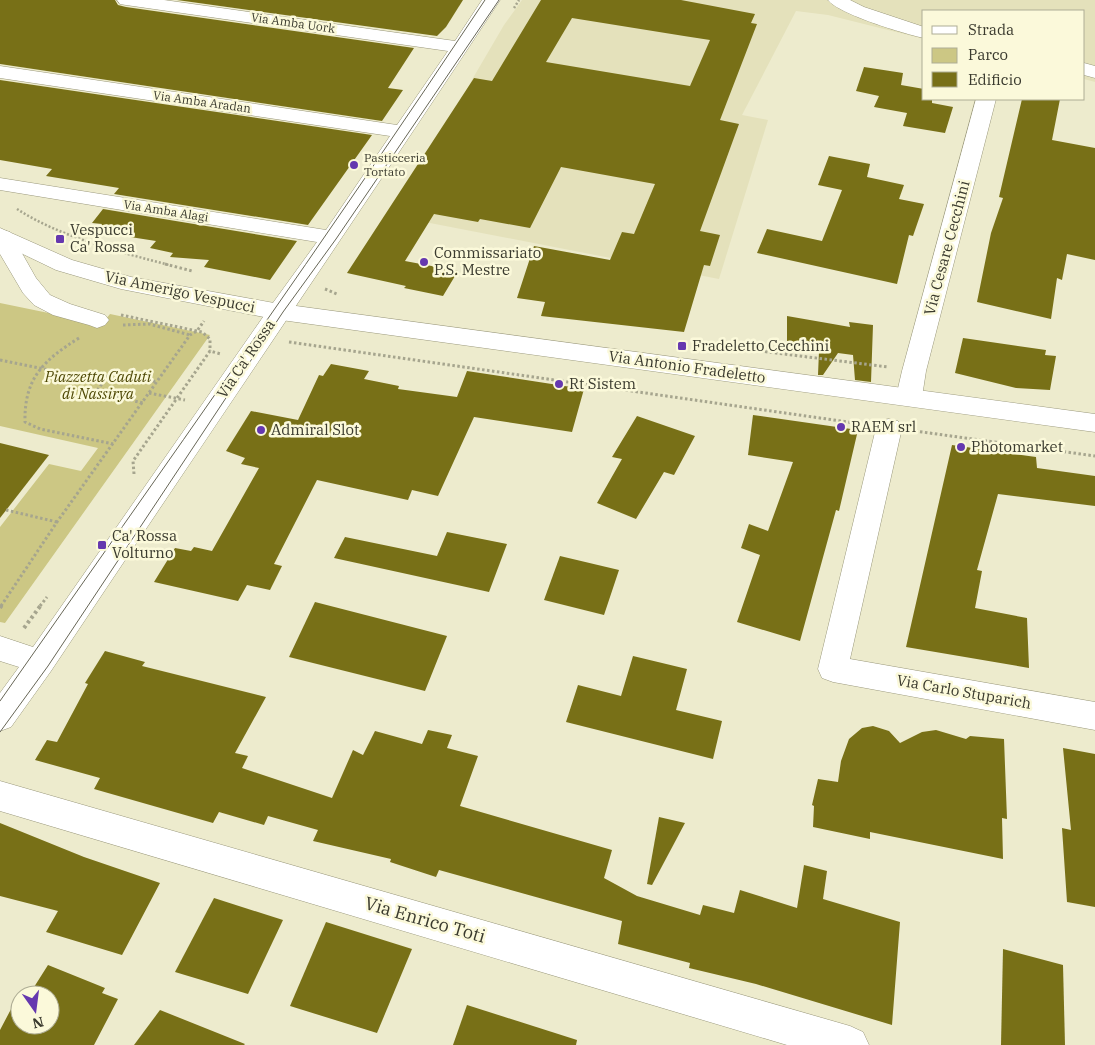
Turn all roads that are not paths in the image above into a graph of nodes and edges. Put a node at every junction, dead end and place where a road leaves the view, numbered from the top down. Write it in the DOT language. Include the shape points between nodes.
graph roads {
  1 [pos="126,0"];
  2 [pos="491,0"];
  3 [pos="837,0"];
  4 [pos="854,0"];
  5 [pos="890,23"];
  6 [pos="922,32"];
  7 [pos="461,47"];
  8 [pos="0,72"];
  9 [pos="986,100"];
  10 [pos="403,132"];
  11 [pos="0,184"];
  12 [pos="1,236"];
  13 [pos="332,238"];
  14 [pos="278,312"];
  15 [pos="100,327"];
  16 [pos="910,397"];
  17 [pos="1095,423"];
  18 [pos="889,428"];
  19 [pos="4,650"];
  20 [pos="40,662"];
  21 [pos="1095,716"];
  22 [pos="0,717"];
  23 [pos="0,796"];
  24 [pos="850,1045"];
  1 -- 7 [label="street, Via Amba Uork"];
  2 -- 7 [label="street, Via Ca' Rossa"];
  3 -- 5 [label="street"];
  4 -- 5 [label="street"];
  5 -- 6 [label="street"];
  7 -- 10 [label="street, Via Ca' Rossa"];
  8 -- 10 [label="street, Via Amba Aradan"];
  9 -- 16 [label="street, Via Cesare Cecchini" via="914,371"];
  10 -- 13 [label="street, Via Ca' Rossa"];
  11 -- 13 [label="street, Via Amba Alagi"];
  12 -- 14 [label="street, Via Amerigo Vespucci" via="64,265 130,284"];
  12 -- 15 [label="street" via="41,299"];
  13 -- 14 [label="street, Via Ca' Rossa"];
  14 -- 16 [label="street, Via Antonio Fradeletto"];
  14 -- 20 [label="street, Via Ca' Rossa"];
  16 -- 17 [label="street, Via Antonio Fradeletto"];
  18 -- 21 [label="street, Via Carlo Stuparich" via="833,669"];
  19 -- 20 [label="street"];
  20 -- 22 [label="street, Via Ca' Rossa"];
  23 -- 24 [label="street, Via Enrico Toti"];
}
